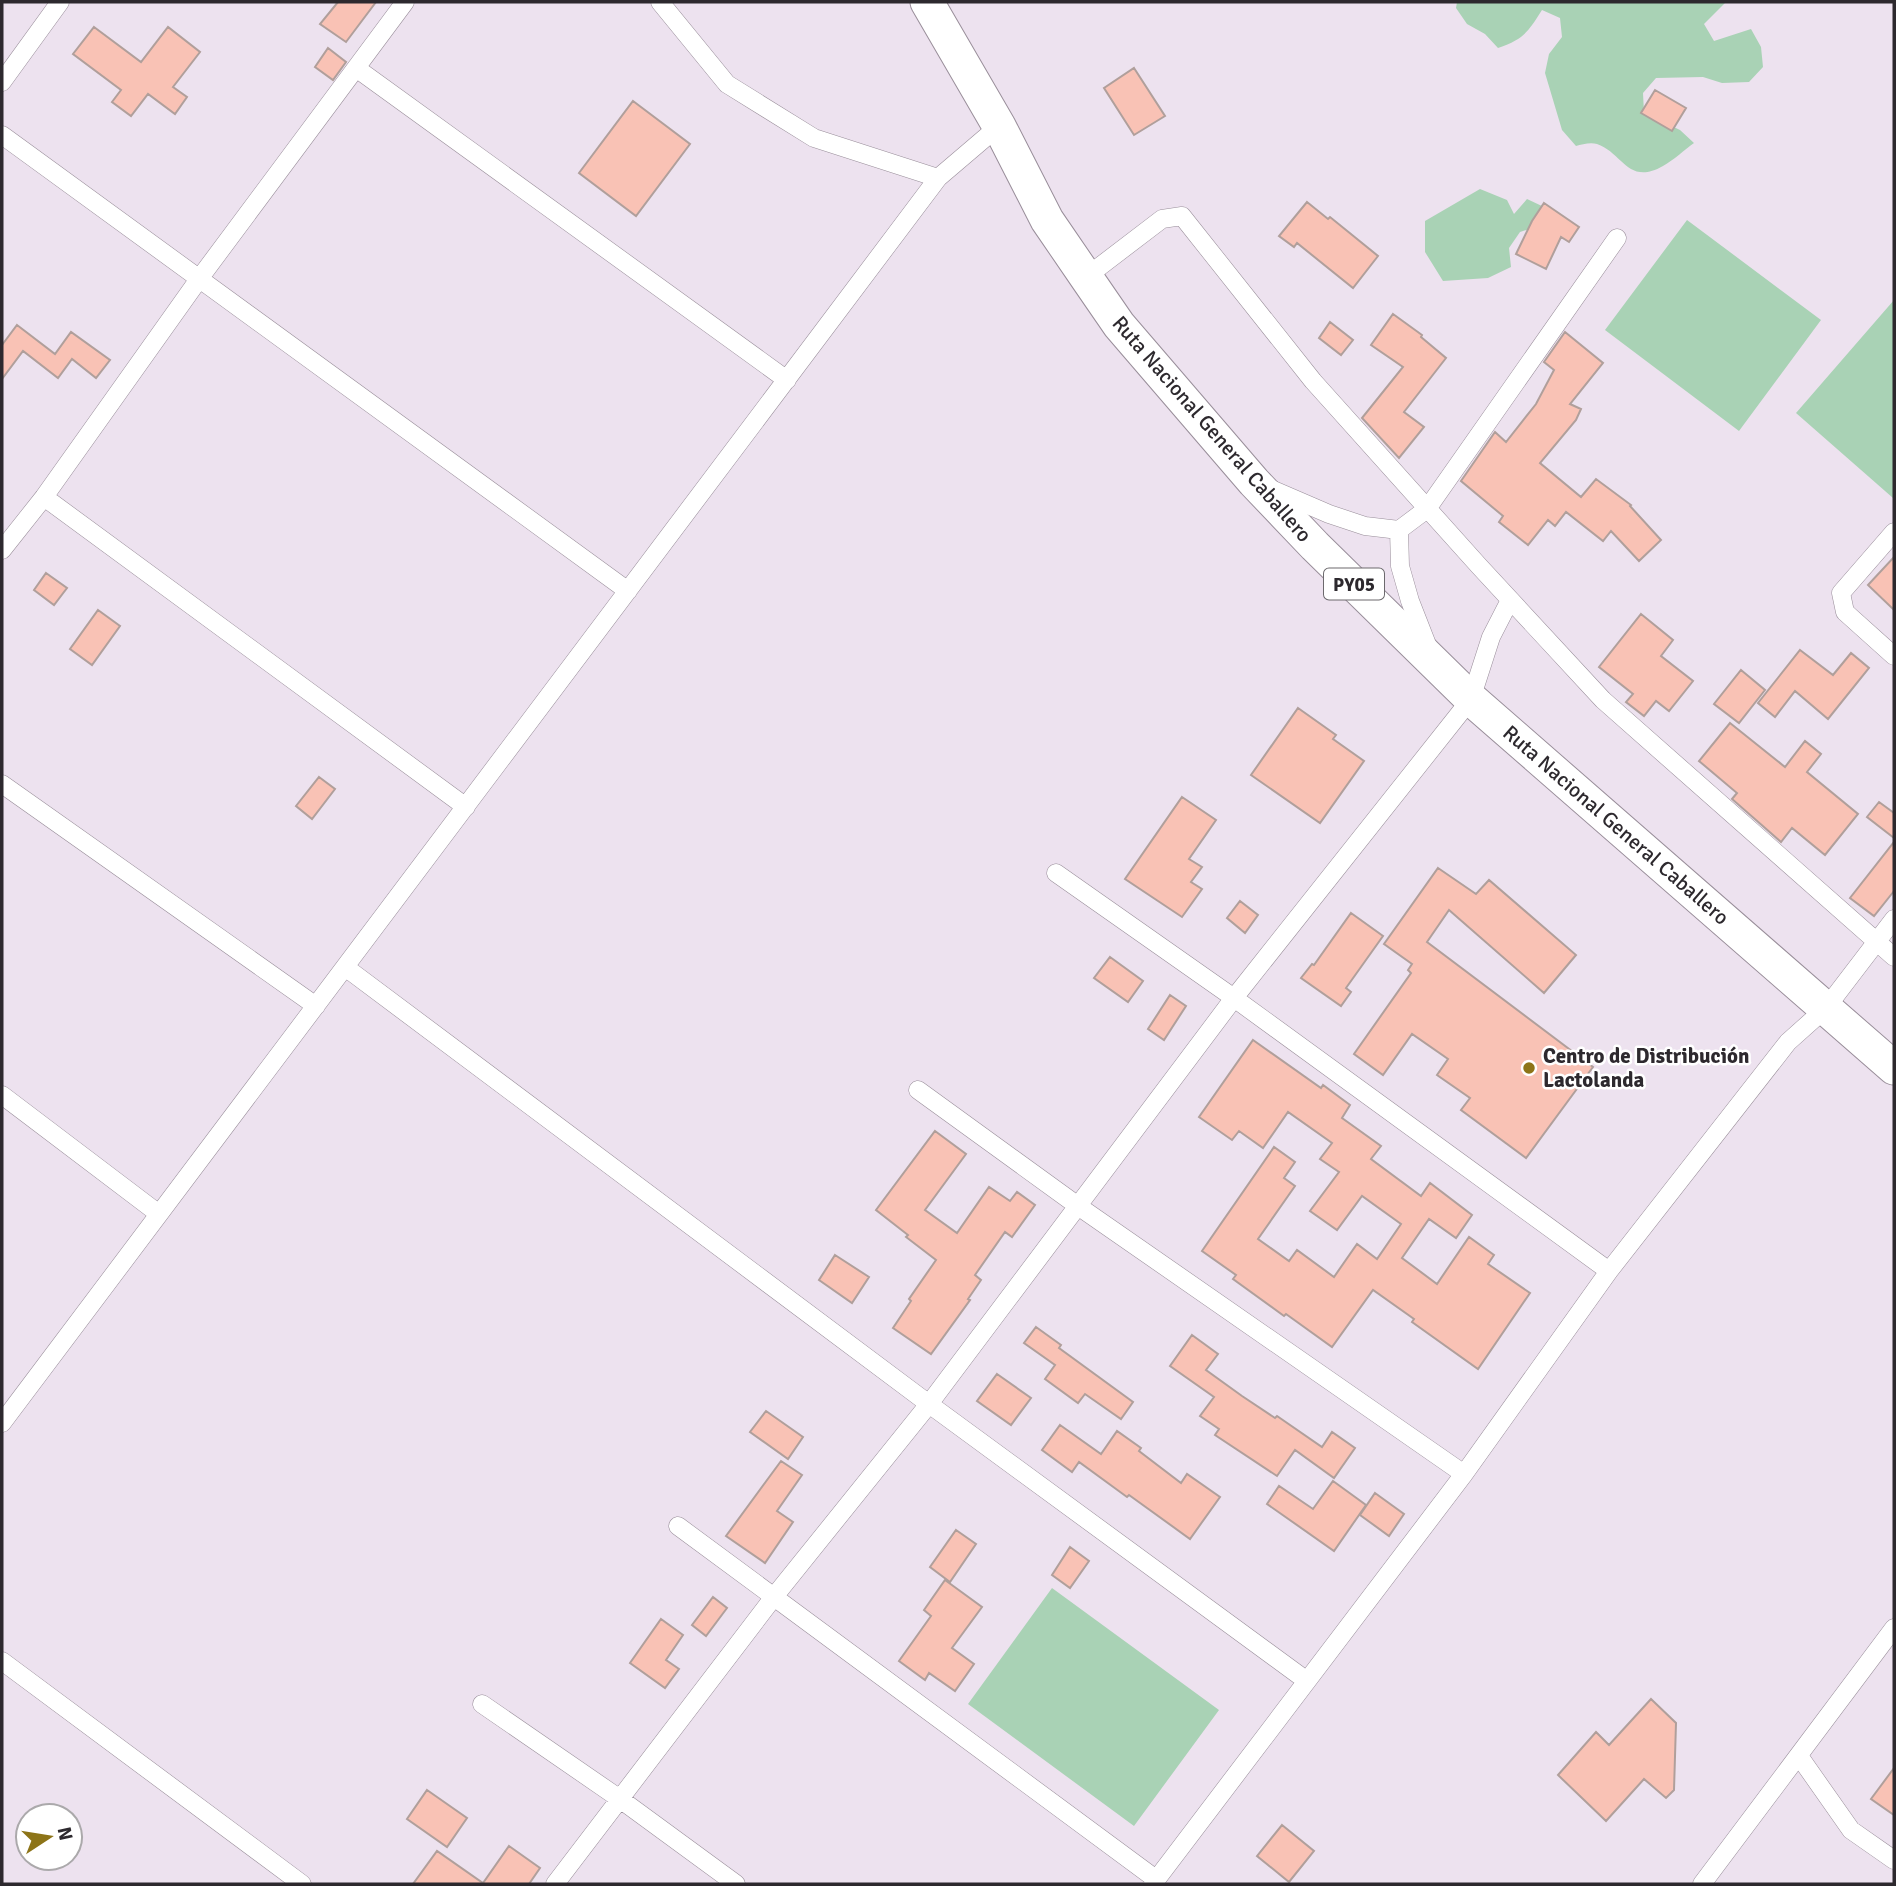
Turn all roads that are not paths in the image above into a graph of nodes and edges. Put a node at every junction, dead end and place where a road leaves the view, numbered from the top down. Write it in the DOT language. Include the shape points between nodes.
graph roads {
  1 [pos="60,2"];
  2 [pos="405,2"];
  3 [pos="660,2"];
  4 [pos="927,2"];
  5 [pos="356,68"];
  6 [pos="2,82"];
  7 [pos="999,126"];
  8 [pos="2,135"];
  9 [pos="938,178"];
  10 [pos="1617,238"];
  11 [pos="1086,277"];
  12 [pos="200,279"];
  13 [pos="787,380"];
  14 [pos="1255,482"];
  15 [pos="44,497"];
  16 [pos="1427,509"];
  17 [pos="1399,530"];
  18 [pos="1894,532"];
  19 [pos="2,550"];
  20 [pos="628,591"];
  21 [pos="1510,600"];
  22 [pos="1894,656"];
  23 [pos="1435,663"];
  24 [pos="1471,699"];
  25 [pos="2,784"];
  26 [pos="466,807"];
  27 [pos="1056,873"];
  28 [pos="1894,919"];
  29 [pos="1877,942"];
  30 [pos="1894,957"];
  31 [pos="345,967"];
  32 [pos="1234,998"];
  33 [pos="316,1006"];
  34 [pos="1825,1008"];
  35 [pos="1894,1068"];
  36 [pos="918,1090"];
  37 [pos="2,1095"];
  38 [pos="1078,1206"];
  39 [pos="159,1214"];
  40 [pos="1609,1271"];
  41 [pos="929,1404"];
  42 [pos="4,1415"];
  43 [pos="1464,1474"];
  44 [pos="678,1527"];
  45 [pos="774,1598"];
  46 [pos="1894,1628"];
  47 [pos="2,1661"];
  48 [pos="1307,1681"];
  49 [pos="482,1704"];
  50 [pos="1799,1756"];
  51 [pos="620,1799"];
  52 [pos="1894,1860"];
  53 [pos="1155,1882"];
  54 [pos="302,1884"];
  55 [pos="555,1884"];
  56 [pos="736,1884"];
  57 [pos="1702,1884"];
  1 -- 6 [label="street"];
  2 -- 5 [label="street"];
  3 -- 9 [label="street" via="727,84 814,138"];
  4 -- 7 [label="highway, Ruta Nacional General Caballero / PY05"];
  5 -- 12 [label="street"];
  5 -- 13 [label="street"];
  7 -- 9 [label="street"];
  7 -- 11 [label="highway, Ruta Nacional General Caballero / PY05" via="1047,220"];
  8 -- 12 [label="street"];
  9 -- 13 [label="street"];
  10 -- 16 [label="street"];
  11 -- 14 [label="highway, Ruta Nacional General Caballero / PY05" via="1119,325"];
  11 -- 16 [label="street" via="1162,219 1182,216 1313,381"];
  12 -- 15 [label="street"];
  12 -- 20 [label="street"];
  13 -- 20 [label="street"];
  14 -- 17 [label="street" via="1365,526"];
  14 -- 23 [label="highway, Ruta Nacional General Caballero / PY05"];
  15 -- 19 [label="street"];
  15 -- 26 [label="street"];
  16 -- 17 [label="street"];
  16 -- 21 [label="street"];
  17 -- 23 [label="street" via="1400,566"];
  18 -- 22 [label="street" via="1841,593 1845,612"];
  20 -- 26 [label="street"];
  21 -- 24 [label="street" via="1490,638"];
  21 -- 29 [label="street" via="1603,700"];
  23 -- 24 [label="highway, Ruta Nacional General Caballero / PY05"];
  24 -- 32 [label="street"];
  24 -- 34 [label="highway, Ruta Nacional General Caballero / PY05"];
  25 -- 33 [label="street"];
  26 -- 31 [label="street"];
  27 -- 32 [label="street"];
  28 -- 29 [label="street"];
  29 -- 30 [label="street"];
  29 -- 34 [label="street"];
  31 -- 33 [label="street"];
  31 -- 41 [label="street"];
  32 -- 38 [label="street"];
  32 -- 40 [label="street"];
  33 -- 39 [label="street"];
  34 -- 35 [label="highway, Ruta Nacional General Caballero / PY05"];
  34 -- 40 [label="street" via="1788,1042"];
  36 -- 38 [label="street"];
  37 -- 39 [label="street"];
  38 -- 41 [label="street"];
  38 -- 43 [label="street"];
  39 -- 42 [label="street"];
  40 -- 43 [label="street"];
  41 -- 45 [label="street"];
  41 -- 48 [label="street"];
  43 -- 48 [label="street"];
  44 -- 45 [label="street"];
  45 -- 51 [label="street"];
  45 -- 53 [label="street"];
  46 -- 50 [label="street"];
  47 -- 54 [label="street"];
  48 -- 53 [label="street"];
  49 -- 51 [label="street"];
  50 -- 52 [label="street" via="1851,1830"];
  50 -- 57 [label="street"];
  51 -- 55 [label="street"];
  51 -- 56 [label="street"];
}
